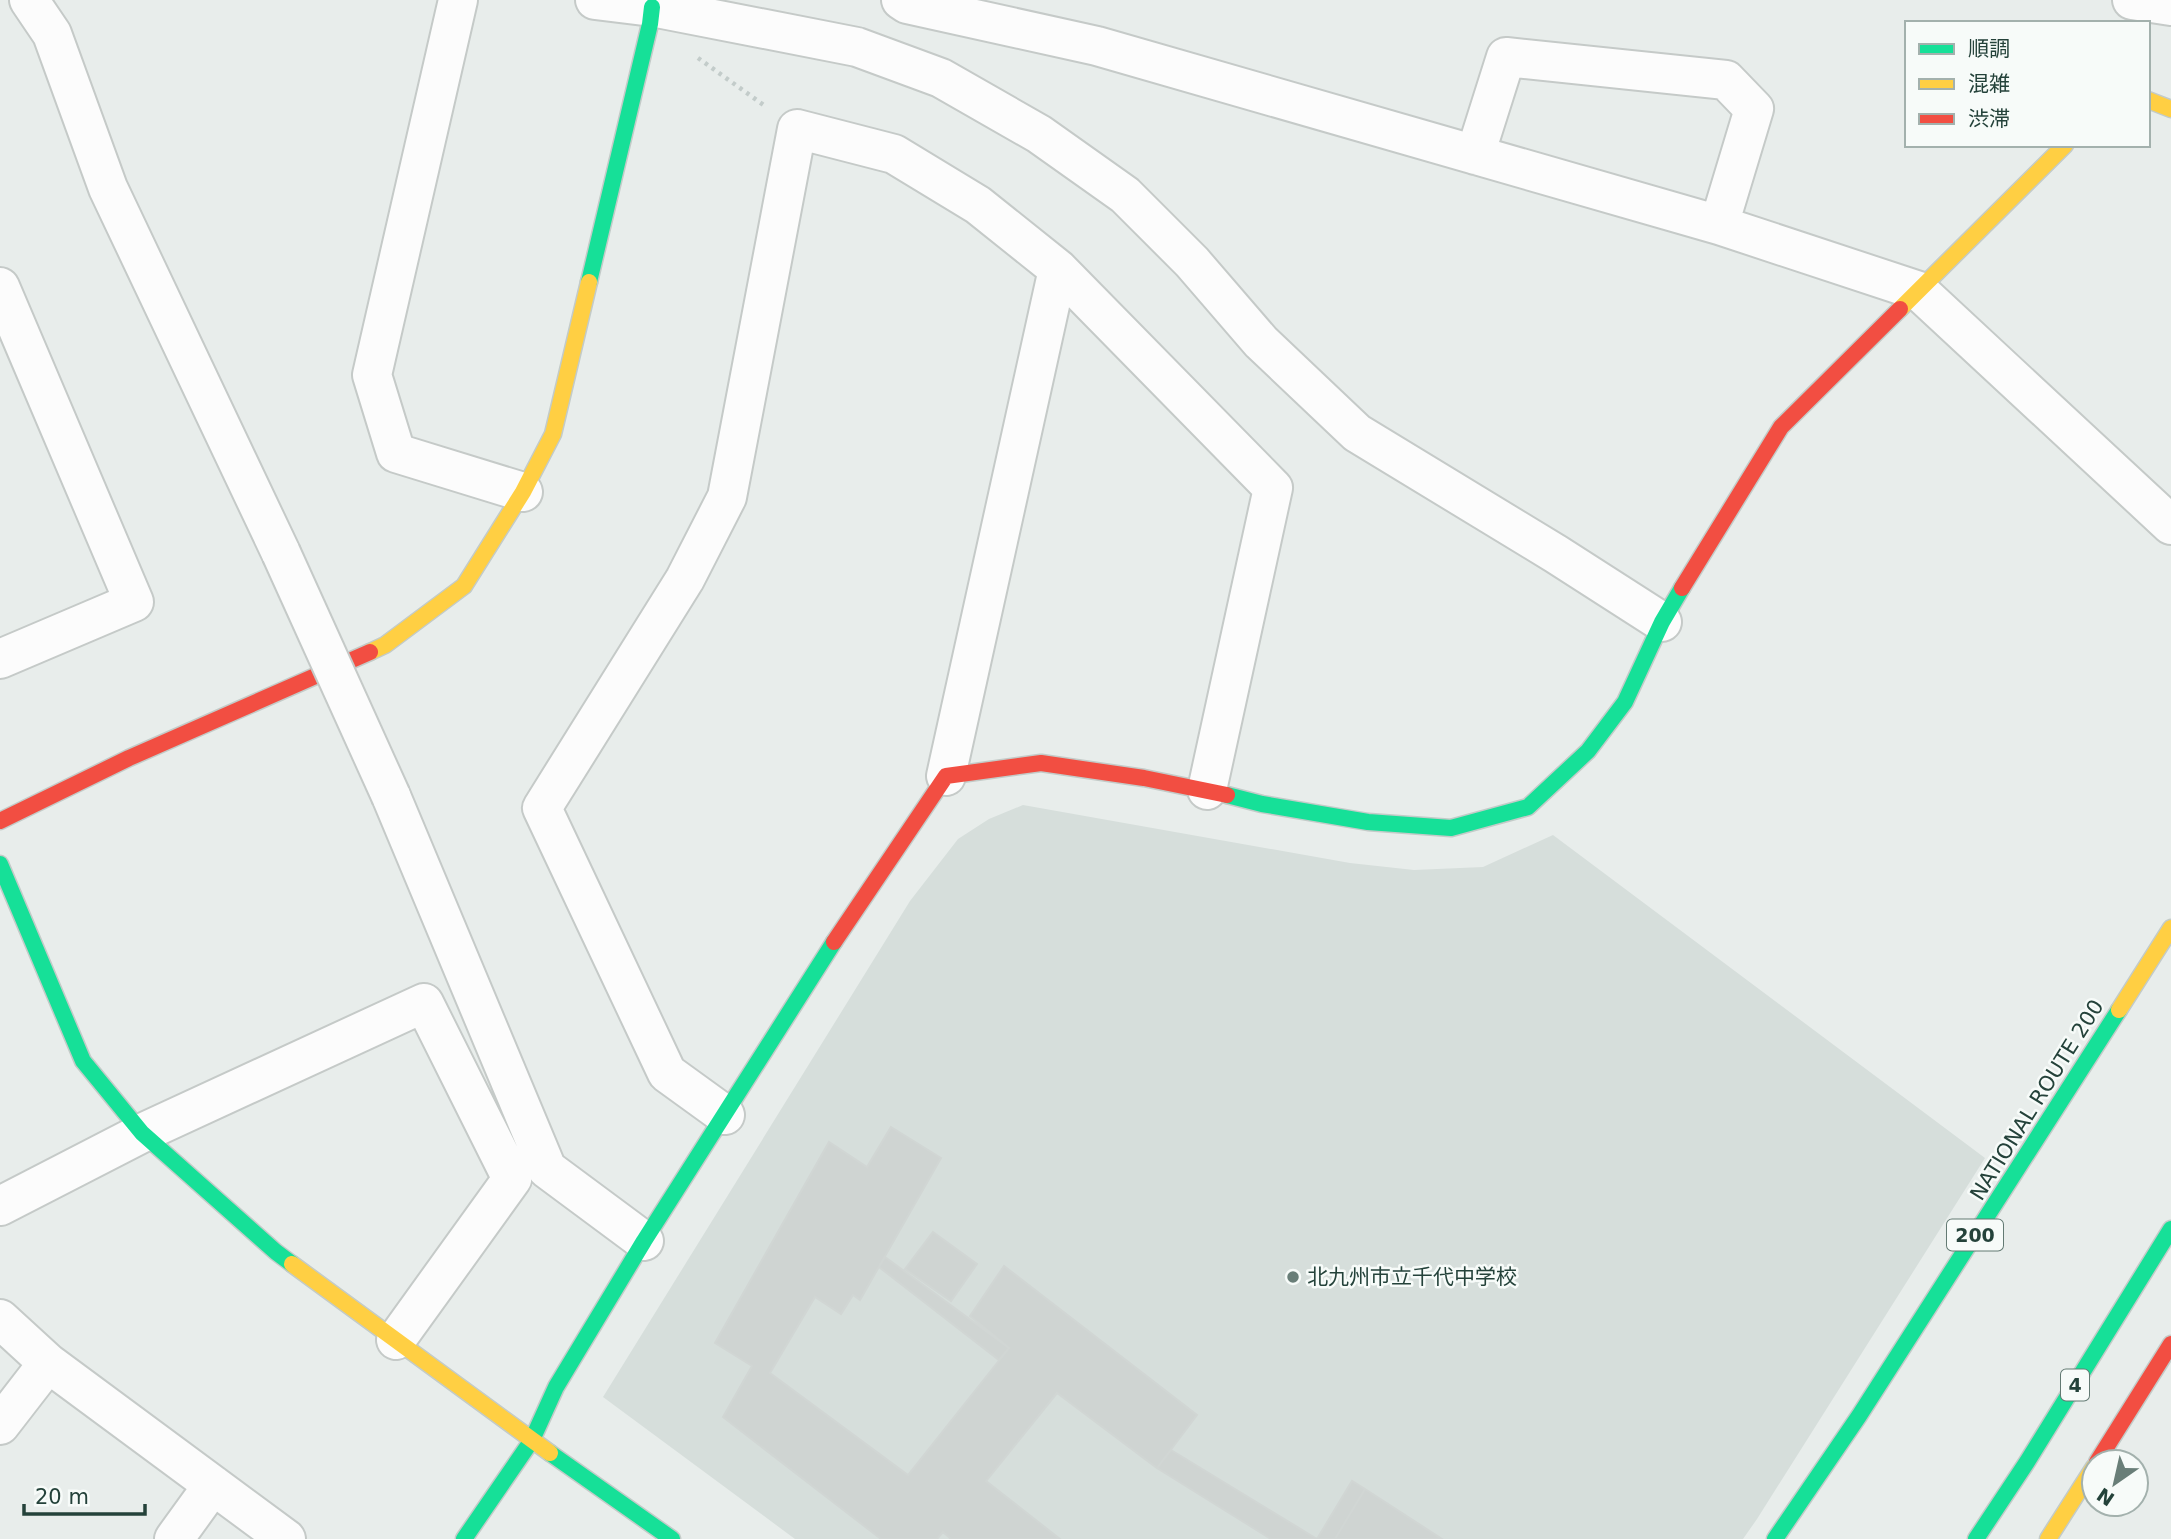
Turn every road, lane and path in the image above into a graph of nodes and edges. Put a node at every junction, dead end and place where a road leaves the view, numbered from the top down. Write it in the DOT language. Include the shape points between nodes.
graph roads {
  1 [pos="29,0"];
  2 [pos="458,0"];
  3 [pos="595,0"];
  4 [pos="901,0"];
  5 [pos="2132,0"];
  6 [pos="2171,6"];
  7 [pos="651,15"];
  8 [pos="2150,101"];
  9 [pos="2171,109"];
  10 [pos="797,129"];
  11 [pos="2063,147"];
  12 [pos="1475,155"];
  13 [pos="1719,225"];
  14 [pos="1058,269"];
  15 [pos="0,287"];
  16 [pos="1919,291"];
  17 [pos="523,492"];
  18 [pos="2171,525"];
  19 [pos="1662,622"];
  20 [pos="0,659"];
  21 [pos="946,776"];
  22 [pos="1208,790"];
  23 [pos="0,821"];
  24 [pos="0,864"];
  25 [pos="2171,928"];
  26 [pos="725,1115"];
  27 [pos="142,1133"];
  28 [pos="0,1206"];
  29 [pos="2171,1229"];
  30 [pos="644,1241"];
  31 [pos="0,1320"];
  32 [pos="397,1340"];
  33 [pos="2171,1345"];
  34 [pos="48,1363"];
  35 [pos="0,1425"];
  36 [pos="532,1440"];
  37 [pos="2106,1448"];
  38 [pos="213,1485"];
  39 [pos="2080,1489"];
  40 [pos="174,1539"];
  41 [pos="286,1539"];
  42 [pos="464,1539"];
  43 [pos="673,1539"];
  44 [pos="1775,1539"];
  45 [pos="1976,1539"];
  46 [pos="2048,1539"];
  1 -- 30 [label="street, bridge" via="52,34 108,188 391,796 547,1170"];
  2 -- 17 [label="street" via="372,375 396,453"];
  3 -- 7 [label="street"];
  4 -- 12 [label="street" via="1097,46"];
  5 -- 6 [label="street"];
  7 -- 10 [label="path"];
  7 -- 17 [label="main road" via="553,434"];
  7 -- 19 [label="street" via="857,47 941,78 1039,134 1125,195 1192,262 1261,342 1357,433"];
  8 -- 9 [label="main road"];
  10 -- 14 [label="street" via="894,154 978,205"];
  10 -- 26 [label="street" via="727,497 685,579 542,808 667,1073"];
  11 -- 16 [label="main road"];
  12 -- 13 [label="street"];
  12 -- 13 [label="street" via="1506,57 1726,80 1754,109"];
  13 -- 16 [label="street"];
  14 -- 21 [label="street"];
  14 -- 22 [label="street" via="1273,488"];
  15 -- 20 [label="street" via="134,602"];
  16 -- 18 [label="street"];
  16 -- 19 [label="main road" via="1781,427"];
  17 -- 23 [label="main road" via="464,586 385,645 129,758"];
  19 -- 22 [label="main road" via="1625,702 1588,751 1528,807 1451,828 1368,822"];
  21 -- 22 [label="main road" via="1041,763"];
  21 -- 26 [label="main road"];
  24 -- 27 [label="main road" via="83,1061"];
  25 -- 44 [label="main road, NATIONAL ROUTE 200 / 200" via="1859,1416"];
  26 -- 30 [label="main road"];
  27 -- 28 [label="street"];
  27 -- 32 [label="main road" via="276,1252"];
  27 -- 32 [label="street" via="424,1003 512,1179"];
  29 -- 45 [label="main road, 4"];
  30 -- 36 [label="main road" via="556,1387"];
  31 -- 34 [label="street"];
  32 -- 36 [label="main road"];
  33 -- 37 [label="main road"];
  34 -- 35 [label="street"];
  34 -- 38 [label="street"];
  36 -- 42 [label="main road"];
  36 -- 43 [label="main road"];
  38 -- 40 [label="street"];
  38 -- 41 [label="street"];
  39 -- 46 [label="main road"];
}
